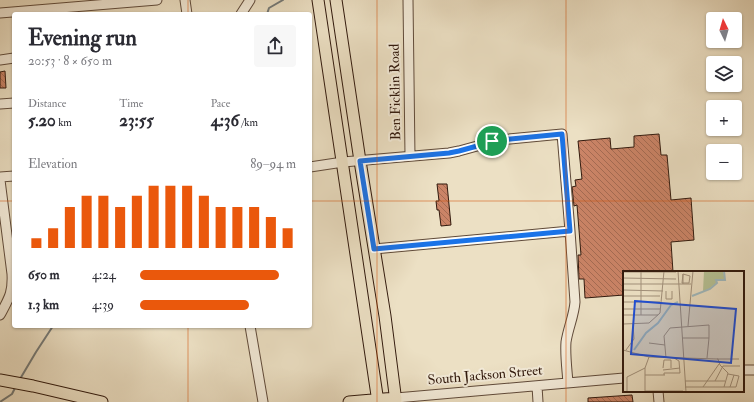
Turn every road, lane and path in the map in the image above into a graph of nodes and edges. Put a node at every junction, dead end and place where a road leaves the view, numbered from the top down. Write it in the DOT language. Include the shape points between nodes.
graph roads {
  1 [pos="42,0"];
  2 [pos="157,0"];
  3 [pos="185,0"];
  4 [pos="250,0"];
  5 [pos="318,0"];
  6 [pos="336,0"];
  7 [pos="408,0"];
  8 [pos="43,12"];
  9 [pos="187,12"];
  10 [pos="242,12"];
  11 [pos="0,13"];
  12 [pos="12,13"];
  13 [pos="12,58"];
  14 [pos="0,60"];
  15 [pos="12,103"];
  16 [pos="0,104"];
  17 [pos="410,156"];
  18 [pos="360,161"];
  19 [pos="343,162"];
  20 [pos="312,167"];
  21 [pos="12,176"];
  22 [pos="0,179"];
  23 [pos="570,231"];
  24 [pos="374,249"];
  25 [pos="12,274"];
  26 [pos="12,290"];
  27 [pos="0,315"];
  28 [pos="250,328"];
  29 [pos="623,378"];
  30 [pos="3,380"];
  31 [pos="568,383"];
  32 [pos="537,386"];
  33 [pos="658,392"];
  34 [pos="396,400"];
  35 [pos="378,401"];
  36 [pos="102,402"];
  37 [pos="263,402"];
  38 [pos="349,402"];
  39 [pos="538,402"];
  40 [pos="659,402"];
  1 -- 8 [label="street"];
  2 -- 8 [label="street"];
  3 -- 9 [label="street"];
  4 -- 10 [label="street"];
  5 -- 19 [label="main road"];
  6 -- 18 [label="main road"];
  7 -- 17 [label="street, Ben Ficklin Road"];
  11 -- 12 [label="street"];
  13 -- 14 [label="street"];
  15 -- 16 [label="street"];
  17 -- 18 [label="street, Ben Ficklin Road"];
  17 -- 23 [label="street" via="454,152 499,140 562,134"];
  18 -- 19 [label="street, Ben Ficklin Road"];
  18 -- 24 [label="main road"];
  19 -- 20 [label="street, Ben Ficklin Road"];
  19 -- 35 [label="main road"];
  21 -- 22 [label="street"];
  22 -- 25 [label="street"];
  23 -- 24 [label="street"];
  23 -- 31 [label="street" via="576,302 566,342"];
  24 -- 34 [label="main road"];
  26 -- 27 [label="street"];
  28 -- 37 [label="street"];
  29 -- 31 [label="street, South Jackson Street"];
  30 -- 36 [label="main road"];
  31 -- 32 [label="street, South Jackson Street"];
  32 -- 34 [label="street, South Jackson Street"];
  32 -- 39 [label="street"];
  33 -- 40 [label="street"];
  34 -- 35 [label="main road, South Jackson Street"];
  35 -- 38 [label="main road, South Jackson Street"];
}
